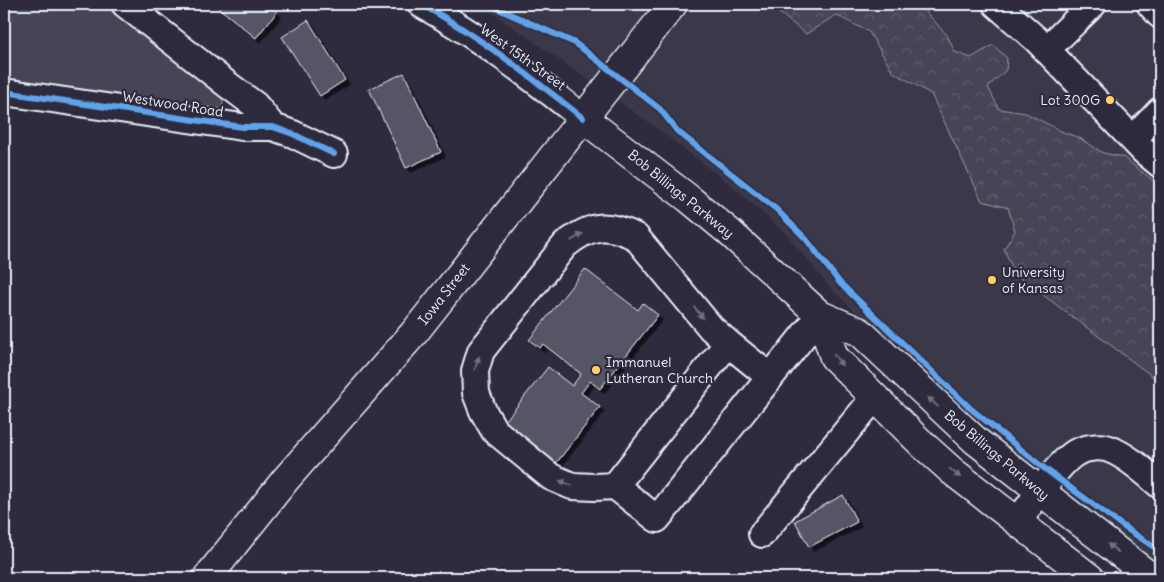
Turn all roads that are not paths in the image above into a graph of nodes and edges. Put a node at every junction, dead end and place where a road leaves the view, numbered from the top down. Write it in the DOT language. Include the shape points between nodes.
graph roads {
  1 [pos="125,4"];
  2 [pos="672,4"];
  3 [pos="996,4"];
  4 [pos="1093,4"];
  5 [pos="1150,4"];
  6 [pos="429,6"];
  7 [pos="1160,15"];
  8 [pos="1046,50"];
  9 [pos="228,85"];
  10 [pos="4,92"];
  11 [pos="1160,112"];
  12 [pos="583,118"];
  13 [pos="223,124"];
  14 [pos="273,126"];
  15 [pos="1132,139"];
  16 [pos="334,154"];
  17 [pos="1160,164"];
  18 [pos="820,315"];
  19 [pos="728,343"];
  20 [pos="770,377"];
  21 [pos="874,398"];
  22 [pos="1160,485"];
  23 [pos="614,486"];
  24 [pos="1041,492"];
  25 [pos="1018,522"];
  26 [pos="762,534"];
  27 [pos="207,578"];
  28 [pos="1090,578"];
  29 [pos="1152,578"];
  1 -- 9 [label="street, Westwood Road"];
  2 -- 12 [label="main road, Iowa Street"];
  3 -- 8 [label="street"];
  4 -- 8 [label="street"];
  5 -- 7 [label="street"];
  6 -- 12 [label="street, West 15th Street" via="504,56"];
  8 -- 15 [label="street"];
  9 -- 13 [label="street, Westwood Road" via="233,98"];
  9 -- 14 [label="street, Westwood Road" via="255,105"];
  10 -- 13 [label="street, Westwood Road"];
  11 -- 15 [label="street"];
  12 -- 18 [label="main road, Bob Billings Parkway" via="728,231"];
  12 -- 27 [label="main road, Iowa Street" via="414,333 286,479"];
  13 -- 14 [label="street, Westwood Road"];
  14 -- 16 [label="street, Westwood Road"];
  15 -- 17 [label="street"];
  18 -- 20 [label="street"];
  18 -- 21 [label="main road, Bob Billings Parkway, one-way" via="834,357"];
  24 -- 18 [label="main road, Bob Billings Parkway, one-way" via="976,441 860,332"];
  19 -- 20 [label="street"];
  19 -- 23 [label="street"];
  23 -- 19 [label="street, one-way" via="572,486 550,477 494,430 476,393 475,371 481,351 565,245 591,229 607,226 636,237 711,328"];
  20 -- 23 [label="street" via="656,520"];
  21 -- 25 [label="main road, Bob Billings Parkway, one-way" via="952,471"];
  21 -- 26 [label="street"];
  22 -- 24 [label="street" via="1128,459 1101,447 1076,453"];
  24 -- 25 [label="street"];
  29 -- 24 [label="main road, Bob Billings Parkway, one-way"];
  25 -- 28 [label="main road, Bob Billings Parkway"];
}
